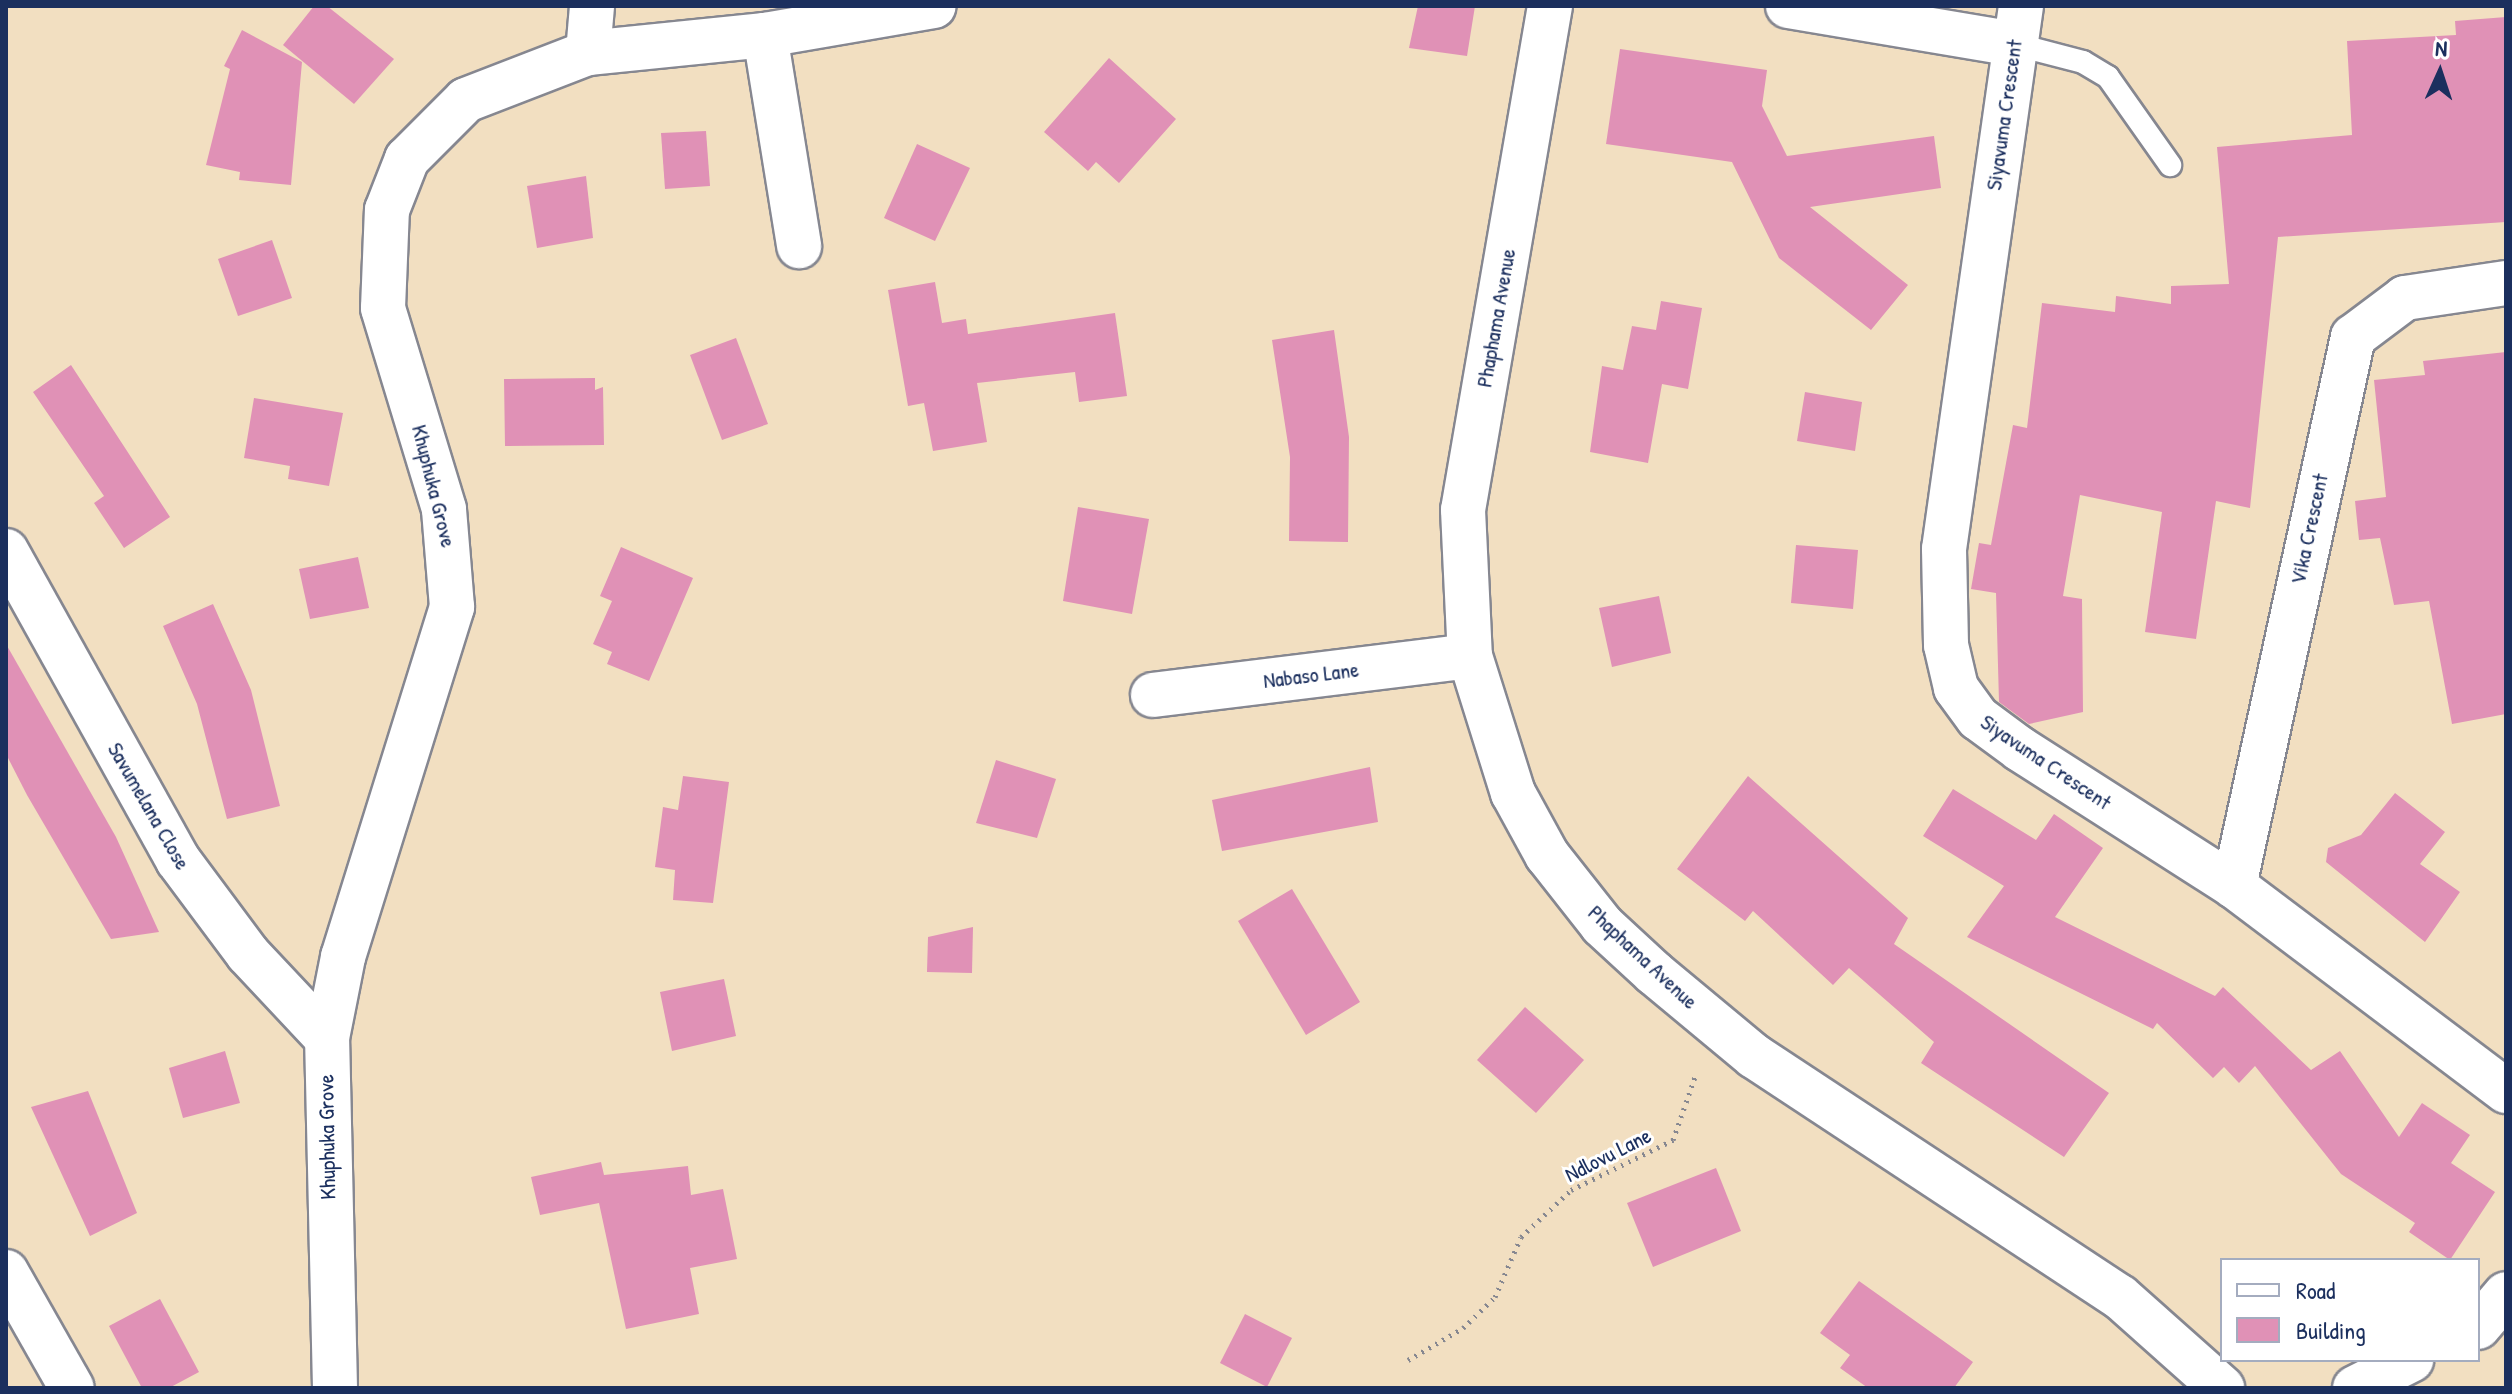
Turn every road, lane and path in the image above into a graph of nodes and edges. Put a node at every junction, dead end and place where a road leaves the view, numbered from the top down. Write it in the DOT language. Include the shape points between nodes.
graph roads {
  1 [pos="592,6"];
  2 [pos="934,6"];
  3 [pos="1550,6"];
  4 [pos="1788,6"];
  5 [pos="2017,25"];
  6 [pos="765,35"];
  7 [pos="588,53"];
  8 [pos="2170,165"];
  9 [pos="799,246"];
  10 [pos="2506,283"];
  11 [pos="6,551"];
  12 [pos="1470,656"];
  13 [pos="1153,695"];
  14 [pos="2234,886"];
  15 [pos="327,1038"];
  16 [pos="1754,1056"];
  17 [pos="2506,1091"];
  18 [pos="6,1272"];
  19 [pos="2506,1294"];
  20 [pos="2480,1325"];
  21 [pos="1408,1360"];
  22 [pos="2407,1362"];
  23 [pos="72,1388"];
  24 [pos="335,1388"];
  25 [pos="2222,1388"];
  26 [pos="2355,1388"];
  1 -- 7 [label="street"];
  2 -- 6 [label="street, Khuphuka Grove"];
  3 -- 12 [label="street, Phaphama Avenue" via="1463,510"];
  4 -- 5 [label="street"];
  5 -- 8 [label="lane" via="2108,77"];
  5 -- 14 [label="street, Siyavuma Crescent" via="1944,549 1946,645 1956,688 1978,718 2020,749"];
  6 -- 7 [label="street, Khuphuka Grove"];
  6 -- 9 [label="street"];
  7 -- 15 [label="street, Khuphuka Grove" via="466,100 407,159 387,210 383,308 444,509 452,607 347,943"];
  10 -- 14 [label="street, Vika Crescent" via="2405,298 2353,337"];
  11 -- 15 [label="street, Savumelana Close" via="178,860 248,954"];
  12 -- 13 [label="street, Nabaso Lane"];
  12 -- 16 [label="street, Phaphama Avenue" via="1491,738 1547,855 1602,925"];
  14 -- 17 [label="street, Siyavuma Crescent"];
  15 -- 24 [label="street, Khuphuka Grove"];
  16 -- 21 [label="path, Ndlovu Lane" via="1696,1074 1673,1140 1571,1190 1521,1237 1495,1297 1463,1328"];
  16 -- 25 [label="street, Phaphama Avenue" via="2120,1297"];
  18 -- 23 [label="street"];
  19 -- 20 [label="street"];
  22 -- 26 [label="street"];
}
